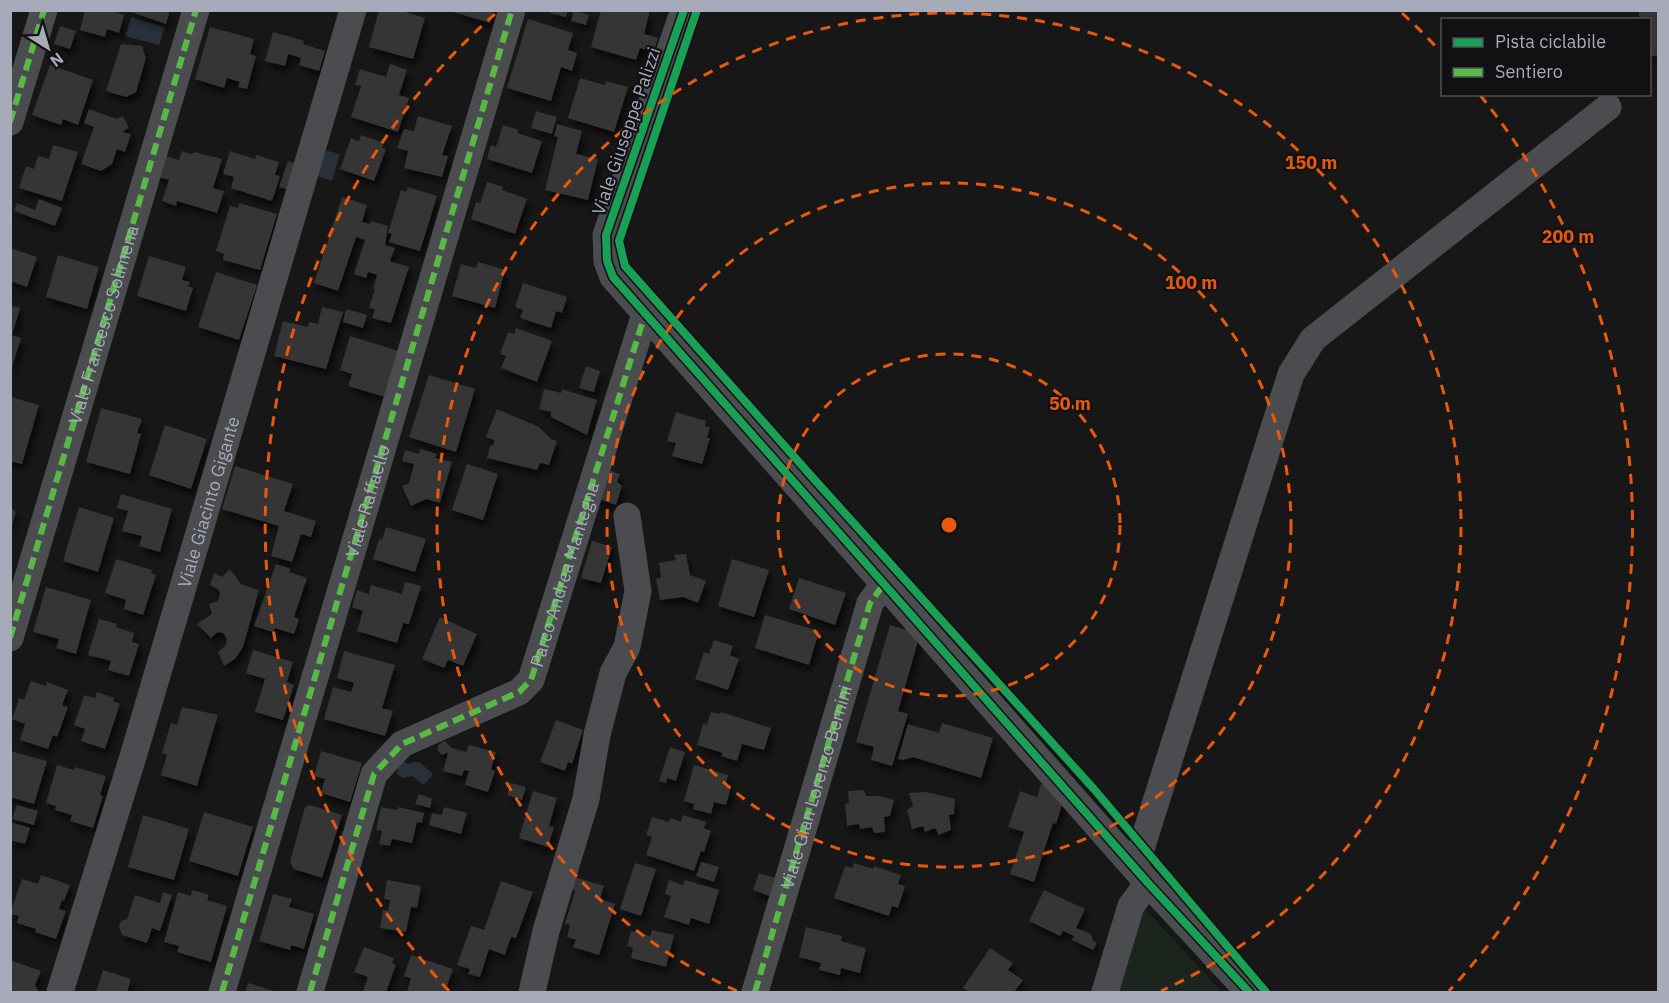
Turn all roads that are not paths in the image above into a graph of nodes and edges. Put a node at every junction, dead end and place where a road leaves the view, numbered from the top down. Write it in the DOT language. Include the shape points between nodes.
graph roads {
  1 [pos="44,10"];
  2 [pos="196,10"];
  3 [pos="352,10"];
  4 [pos="512,10"];
  5 [pos="684,10"];
  6 [pos="1608,107"];
  7 [pos="10,122"];
  8 [pos="645,314"];
  9 [pos="627,516"];
  10 [pos="884,584"];
  11 [pos="10,638"];
  12 [pos="1141,875"];
  13 [pos="60,993"];
  14 [pos="222,993"];
  15 [pos="310,993"];
  16 [pos="532,993"];
  17 [pos="755,993"];
  18 [pos="1105,993"];
  19 [pos="1249,993"];
  1 -- 7 [label="street"];
  2 -- 11 [label="street, Viale Francesco Solimena"];
  3 -- 13 [label="street, Viale Giacinto Gigante"];
  4 -- 14 [label="street, Viale Raffaello"];
  5 -- 8 [label="street, Viale Giuseppe Palizzi" via="606,235 607,261 613,277"];
  6 -- 12 [label="street" via="1313,339 1291,374"];
  8 -- 10 [label="street, Viale Giuseppe Palizzi"];
  8 -- 15 [label="street, Parco Andrea Mantegna" via="531,680 519,692 402,744 374,774"];
  9 -- 16 [label="street" via="638,591 627,647 613,673 586,800 546,931"];
  10 -- 12 [label="street, Viale Giuseppe Palizzi"];
  10 -- 17 [label="street, Viale Gian Lorenzo Bernini" via="870,603"];
  12 -- 18 [label="street"];
  12 -- 19 [label="street, Viale Giuseppe Palizzi"];
}
